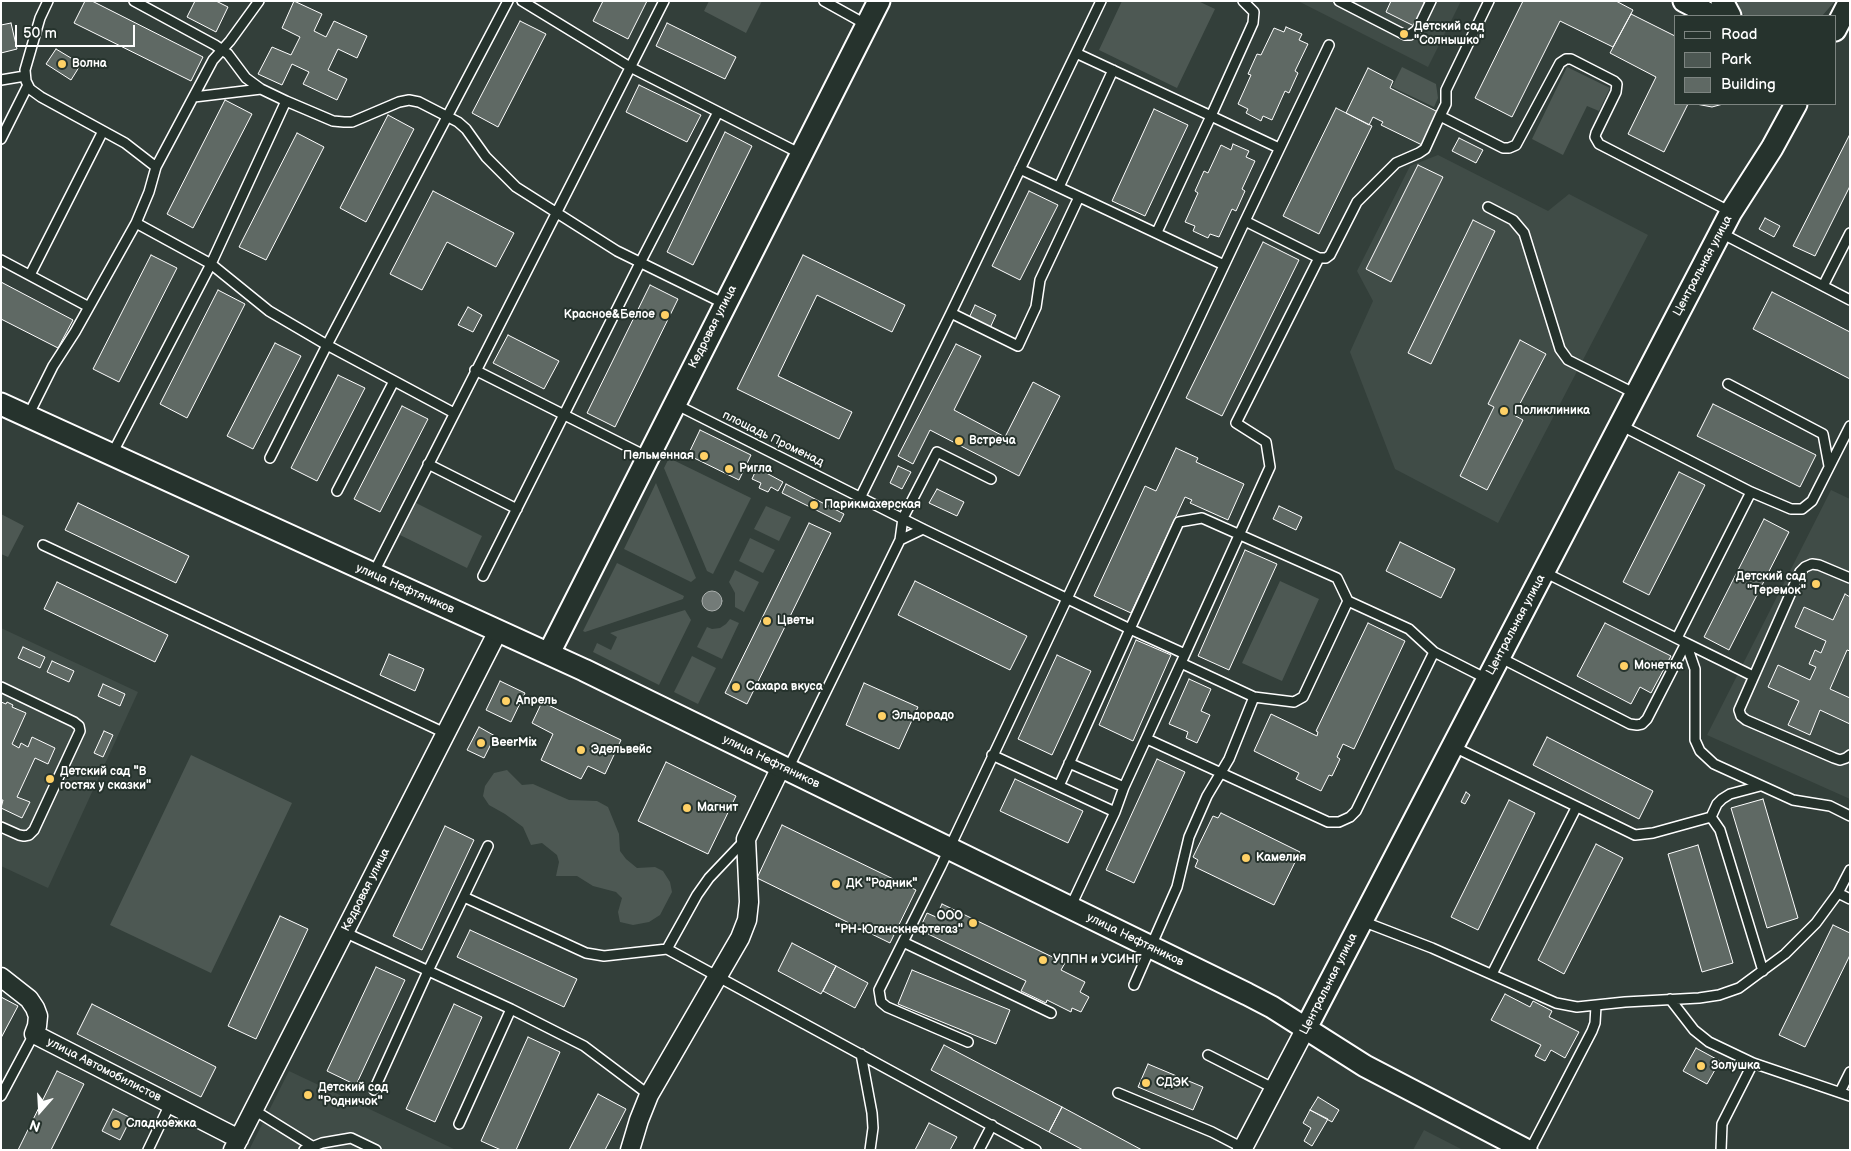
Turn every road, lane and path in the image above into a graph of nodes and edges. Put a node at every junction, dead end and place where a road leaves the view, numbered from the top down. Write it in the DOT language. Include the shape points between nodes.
graph roads {
  1 [pos="48,1"];
  2 [pos="134,1"];
  3 [pos="259,1"];
  4 [pos="508,1"];
  5 [pos="522,1"];
  6 [pos="664,1"];
  7 [pos="824,1"];
  8 [pos="879,1"];
  9 [pos="1101,1"];
  10 [pos="1243,1"];
  11 [pos="1338,1"];
  12 [pos="1431,1"];
  13 [pos="1489,1"];
  14 [pos="1684,1"];
  15 [pos="1722,1"];
  16 [pos="148,4"];
  17 [pos="1844,8"];
  18 [pos="1711,15"];
  19 [pos="1729,15"];
  20 [pos="867,25"];
  21 [pos="1836,28"];
  22 [pos="1329,45"];
  23 [pos="222,50"];
  24 [pos="1076,52"];
  25 [pos="630,67"];
  26 [pos="1113,70"];
  27 [pos="25,76"];
  28 [pos="1,80"];
  29 [pos="28,85"];
  30 [pos="261,89"];
  31 [pos="194,97"];
  32 [pos="286,101"];
  33 [pos="1780,105"];
  34 [pos="1795,105"];
  35 [pos="718,112"];
  36 [pos="448,116"];
  37 [pos="1211,116"];
  38 [pos="1440,116"];
  39 [pos="103,131"];
  40 [pos="1,139"];
  41 [pos="1279,148"];
  42 [pos="802,154"];
  43 [pos="156,167"];
  44 [pos="1020,169"];
  45 [pos="1059,187"];
  46 [pos="1079,197"];
  47 [pos="1735,205"];
  48 [pos="1488,207"];
  49 [pos="556,212"];
  50 [pos="1245,221"];
  51 [pos="136,223"];
  52 [pos="1157,232"];
  53 [pos="1721,232"];
  54 [pos="1850,233"];
  55 [pos="1319,258"];
  56 [pos="1,260"];
  57 [pos="640,263"];
  58 [pos="211,264"];
  59 [pos="1224,264"];
  60 [pos="30,275"];
  61 [pos="1823,286"];
  62 [pos="1850,300"];
  63 [pos="725,304"];
  64 [pos="89,307"];
  65 [pos="951,313"];
  66 [pos="327,345"];
  67 [pos="475,370"];
  68 [pos="394,380"];
  69 [pos="1728,384"];
  70 [pos="1636,394"];
  71 [pos="1,404"];
  72 [pos="674,404"];
  73 [pos="454,413"];
  74 [pos="564,415"];
  75 [pos="28,416"];
  76 [pos="1620,424"];
  77 [pos="1850,426"];
  78 [pos="112,454"];
  79 [pos="648,457"];
  80 [pos="270,458"];
  81 [pos="428,464"];
  82 [pos="1829,466"];
  83 [pos="991,479"];
  84 [pos="337,491"];
  85 [pos="1751,492"];
  86 [pos="861,496"];
  87 [pos="517,509"];
  88 [pos="903,518"];
  89 [pos="923,529"];
  90 [pos="1239,535"];
  91 [pos="900,540"];
  92 [pos="43,545"];
  93 [pos="1544,572"];
  94 [pos="373,575"];
  95 [pos="483,576"];
  96 [pos="1850,578"];
  97 [pos="1066,599"];
  98 [pos="1348,601"];
  99 [pos="1130,629"];
  100 [pos="498,631"];
  101 [pos="1677,638"];
  102 [pos="1686,643"];
  103 [pos="1434,652"];
  104 [pos="548,653"];
  105 [pos="1499,657"];
  106 [pos="1183,659"];
  107 [pos="1753,676"];
  108 [pos="1487,679"];
  109 [pos="1,687"];
  110 [pos="1254,697"];
  111 [pos="447,734"];
  112 [pos="1147,739"];
  113 [pos="1452,746"];
  114 [pos="992,755"];
  115 [pos="1850,755"];
  116 [pos="1069,763"];
  117 [pos="785,768"];
  118 [pos="1220,773"];
  119 [pos="1059,786"];
  120 [pos="1760,786"];
  121 [pos="1124,787"];
  122 [pos="1576,808"];
  123 [pos="1116,812"];
  124 [pos="1850,816"];
  125 [pos="1711,818"];
  126 [pos="1,827"];
  127 [pos="746,839"];
  128 [pos="488,846"];
  129 [pos="948,848"];
  130 [pos="1850,870"];
  131 [pos="1838,893"];
  132 [pos="464,897"];
  133 [pos="1850,899"];
  134 [pos="1070,908"];
  135 [pos="1361,921"];
  136 [pos="344,932"];
  137 [pos="903,942"];
  138 [pos="1149,947"];
  139 [pos="668,949"];
  140 [pos="1763,971"];
  141 [pos="428,972"];
  142 [pos="1492,974"];
  143 [pos="720,976"];
  144 [pos="1,978"];
  145 [pos="1134,985"];
  146 [pos="1670,999"];
  147 [pos="1596,1006"];
  148 [pos="511,1009"];
  149 [pos="1051,1013"];
  150 [pos="1306,1028"];
  151 [pos="34,1034"];
  152 [pos="968,1042"];
  153 [pos="861,1054"];
  154 [pos="1208,1055"];
  155 [pos="1753,1063"];
  156 [pos="1850,1072"];
  157 [pos="1275,1088"];
  158 [pos="374,1090"];
  159 [pos="1840,1092"];
  160 [pos="1118,1093"];
  161 [pos="649,1095"];
  162 [pos="1,1096"];
  163 [pos="1850,1096"];
  164 [pos="170,1104"];
  165 [pos="254,1110"];
  166 [pos="459,1124"];
  167 [pos="992,1125"];
  168 [pos="236,1144"];
  169 [pos="308,1148"];
  170 [pos="1242,1149"];
  171 [pos="148,1150"];
  172 [pos="376,1150"];
  173 [pos="630,1150"];
  174 [pos="870,1150"];
  175 [pos="979,1150"];
  176 [pos="1036,1150"];
  177 [pos="1528,1150"];
  178 [pos="1721,1150"];
  1 -- 27 [label="lane" via="40,18"];
  2 -- 16 [label="lane"];
  3 -- 23 [label="lane"];
  4 -- 36 [label="lane"];
  5 -- 25 [label="lane"];
  6 -- 25 [label="lane"];
  7 -- 20 [label="lane"];
  8 -- 20 [label="street, Кедровая улица"];
  9 -- 24 [label="lane"];
  10 -- 37 [label="lane" via="1254,12 1253,23"];
  11 -- 12 [label="lane" via="1410,35 1417,30"];
  13 -- 38 [label="lane" via="1446,90 1446,104"];
  14 -- 18 [label="street"];
  15 -- 19 [label="street"];
  16 -- 23 [label="lane"];
  17 -- 21 [label="street"];
  20 -- 42 [label="street, Кедровая улица"];
  22 -- 41 [label="lane"];
  23 -- 30 [label="lane" via="246,78"];
  23 -- 31 [label="lane" via="213,60"];
  24 -- 26 [label="lane"];
  24 -- 44 [label="lane"];
  25 -- 35 [label="lane"];
  25 -- 49 [label="lane"];
  26 -- 37 [label="lane"];
  26 -- 45 [label="lane"];
  27 -- 28 [label="lane"];
  27 -- 29 [label="lane"];
  29 -- 39 [label="lane" via="41,97"];
  29 -- 40 [label="lane"];
  30 -- 31 [label="lane"];
  30 -- 32 [label="lane"];
  31 -- 43 [label="lane"];
  32 -- 36 [label="lane" via="333,121 352,122 409,100"];
  32 -- 58 [label="lane"];
  33 -- 47 [label="street"];
  34 -- 47 [label="street, Центральная улица"];
  35 -- 42 [label="lane"];
  35 -- 57 [label="lane"];
  36 -- 49 [label="lane" via="466,130 486,157 516,187"];
  36 -- 66 [label="lane"];
  37 -- 41 [label="lane"];
  37 -- 52 [label="lane"];
  38 -- 47 [label="lane" via="1503,148 1516,146 1560,63 1571,59 1617,84 1596,133 1599,144"];
  38 -- 55 [label="lane" via="1425,148 1396,163 1363,195 1330,255"];
  39 -- 43 [label="lane"];
  39 -- 60 [label="lane"];
  41 -- 50 [label="lane"];
  42 -- 63 [label="street, Кедровая улица"];
  43 -- 51 [label="lane"];
  44 -- 45 [label="lane"];
  44 -- 65 [label="lane"];
  45 -- 46 [label="lane"];
  46 -- 52 [label="lane"];
  46 -- 65 [label="lane" via="1040,280 1036,307 1018,346"];
  47 -- 53 [label="street, Центральная улица"];
  48 -- 70 [label="lane" via="1513,220 1524,233 1560,349 1568,360"];
  49 -- 57 [label="lane"];
  49 -- 67 [label="lane"];
  50 -- 55 [label="lane"];
  50 -- 59 [label="lane"];
  51 -- 58 [label="lane"];
  51 -- 64 [label="lane"];
  52 -- 59 [label="lane"];
  53 -- 61 [label="lane"];
  53 -- 70 [label="street, Центральная улица"];
  54 -- 61 [label="lane"];
  55 -- 90 [label="lane" via="1236,423 1266,442 1270,467"];
  56 -- 60 [label="lane"];
  57 -- 63 [label="lane"];
  57 -- 74 [label="lane"];
  58 -- 66 [label="lane" via="268,311"];
  58 -- 78 [label="lane"];
  59 -- 97 [label="lane"];
  60 -- 64 [label="lane"];
  61 -- 62 [label="lane"];
  63 -- 72 [label="street, Кедровая улица"];
  64 -- 75 [label="lane" via="53,366"];
  65 -- 86 [label="lane"];
  66 -- 68 [label="lane"];
  66 -- 80 [label="lane"];
  67 -- 73 [label="lane"];
  67 -- 74 [label="lane"];
  68 -- 73 [label="lane"];
  68 -- 84 [label="lane"];
  69 -- 82 [label="lane" via="1823,434"];
  70 -- 76 [label="street, Центральная улица"];
  71 -- 75 [label="street, улица Нефтяников"];
  72 -- 79 [label="street, Кедровая улица"];
  72 -- 86 [label="lane, площадь Променад"];
  73 -- 81 [label="lane"];
  74 -- 79 [label="lane"];
  74 -- 87 [label="lane"];
  75 -- 78 [label="street, улица Нефтяников"];
  76 -- 85 [label="lane"];
  76 -- 93 [label="street, Центральная улица"];
  77 -- 82 [label="lane"];
  78 -- 94 [label="street, улица Нефтяников"];
  79 -- 104 [label="street, Кедровая улица"];
  81 -- 87 [label="lane"];
  81 -- 94 [label="lane"];
  82 -- 85 [label="lane" via="1812,501 1802,508 1791,509"];
  83 -- 88 [label="lane" via="937,452"];
  85 -- 101 [label="lane"];
  86 -- 88 [label="lane, площадь Променад"];
  87 -- 95 [label="lane"];
  88 -- 89 [label="lane, площадь Променад"];
  88 -- 91 [label="lane"];
  89 -- 91 [label="lane"];
  89 -- 97 [label="lane, площадь Променад"];
  90 -- 98 [label="lane" via="1336,578"];
  90 -- 99 [label="lane" via="1202,518 1179,522"];
  90 -- 106 [label="lane"];
  91 -- 117 [label="lane"];
  92 -- 111 [label="lane"];
  93 -- 101 [label="lane"];
  93 -- 105 [label="street, Центральная улица"];
  94 -- 100 [label="street, улица Нефтяников"];
  96 -- 107 [label="lane" via="1812,564 1800,572"];
  97 -- 99 [label="lane, площадь Променад"];
  97 -- 114 [label="lane"];
  98 -- 103 [label="lane" via="1410,629"];
  98 -- 110 [label="lane, площадь Променад" via="1303,697 1294,702"];
  99 -- 106 [label="lane, площадь Променад"];
  99 -- 116 [label="lane"];
  100 -- 104 [label="street, улица Нефтяников"];
  100 -- 111 [label="street, Кедровая улица"];
  101 -- 102 [label="lane"];
  102 -- 105 [label="lane" via="1647,719 1637,725"];
  102 -- 107 [label="lane"];
  102 -- 120 [label="lane" via="1695,668 1695,740 1700,751 1714,764"];
  103 -- 108 [label="lane"];
  103 -- 118 [label="lane" via="1356,811 1350,817 1328,822"];
  104 -- 117 [label="street, улица Нефтяников"];
  105 -- 108 [label="street, Центральная улица"];
  106 -- 110 [label="lane, площадь Променад"];
  106 -- 112 [label="lane"];
  107 -- 115 [label="lane" via="1741,703 1741,716 1834,758 1840,760"];
  108 -- 113 [label="street, Центральная улица"];
  109 -- 126 [label="lane" via="74,722 80,731 34,830 24,836"];
  110 -- 118 [label="lane"];
  111 -- 136 [label="street, Кедровая улица"];
  112 -- 118 [label="lane"];
  112 -- 121 [label="lane"];
  113 -- 122 [label="lane"];
  113 -- 135 [label="street, Центральная улица"];
  114 -- 119 [label="lane"];
  114 -- 129 [label="lane"];
  116 -- 119 [label="lane"];
  116 -- 121 [label="lane"];
  117 -- 127 [label="street"];
  117 -- 129 [label="street, улица Нефтяников"];
  118 -- 138 [label="lane" via="1189,837 1177,887"];
  119 -- 123 [label="lane"];
  120 -- 124 [label="lane" via="1793,800 1830,806"];
  120 -- 125 [label="lane" via="1722,799"];
  121 -- 123 [label="lane"];
  122 -- 125 [label="lane" via="1635,836"];
  122 -- 142 [label="lane"];
  123 -- 134 [label="lane"];
  125 -- 140 [label="lane" via="1720,830"];
  127 -- 139 [label="lane" via="709,878"];
  127 -- 143 [label="street" via="747,920"];
  128 -- 132 [label="lane"];
  129 -- 134 [label="street, улица Нефтяников"];
  129 -- 137 [label="lane"];
  130 -- 131 [label="lane"];
  131 -- 133 [label="lane"];
  131 -- 140 [label="lane" via="1816,923"];
  132 -- 139 [label="lane" via="586,953 604,956"];
  132 -- 141 [label="lane"];
  134 -- 138 [label="street, улица Нефтяников"];
  135 -- 142 [label="lane"];
  135 -- 150 [label="street, Центральная улица"];
  136 -- 141 [label="lane"];
  136 -- 165 [label="street, Кедровая улица"];
  137 -- 149 [label="lane"];
  137 -- 152 [label="lane" via="881,984 881,1002 887,1008"];
  138 -- 145 [label="lane"];
  138 -- 150 [label="street, улица Нефтяников" via="1247,994"];
  139 -- 143 [label="lane"];
  140 -- 146 [label="lane" via="1739,988 1719,995"];
  141 -- 148 [label="lane"];
  141 -- 158 [label="lane"];
  142 -- 147 [label="lane" via="1556,1003"];
  143 -- 153 [label="lane"];
  143 -- 161 [label="street"];
  144 -- 151 [label="street, улица Автомобилистов" via="36,1008 38,1026"];
  146 -- 147 [label="lane"];
  146 -- 155 [label="lane" via="1694,1030 1709,1042"];
  147 -- 177 [label="lane" via="1592,1031"];
  148 -- 161 [label="lane" via="584,1046"];
  148 -- 166 [label="lane"];
  150 -- 157 [label="street, Центральная улица"];
  150 -- 177 [label="street, улица Нефтяников" via="1365,1066"];
  151 -- 162 [label="lane"];
  151 -- 164 [label="street, улица Автомобилистов"];
  153 -- 167 [label="lane"];
  153 -- 174 [label="lane" via="872,1113"];
  154 -- 157 [label="lane"];
  155 -- 159 [label="lane"];
  155 -- 178 [label="lane" via="1722,1124"];
  156 -- 159 [label="lane"];
  157 -- 170 [label="street, Центральная улица"];
  159 -- 163 [label="lane"];
  160 -- 170 [label="lane" via="1212,1132"];
  161 -- 173 [label="street"];
  164 -- 168 [label="street, улица Автомобилистов"];
  164 -- 171 [label="lane"];
  165 -- 168 [label="street, Кедровая улица"];
  165 -- 169 [label="lane"];
  167 -- 175 [label="lane"];
  167 -- 176 [label="lane"];
  169 -- 172 [label="lane" via="351,1138"];
}
